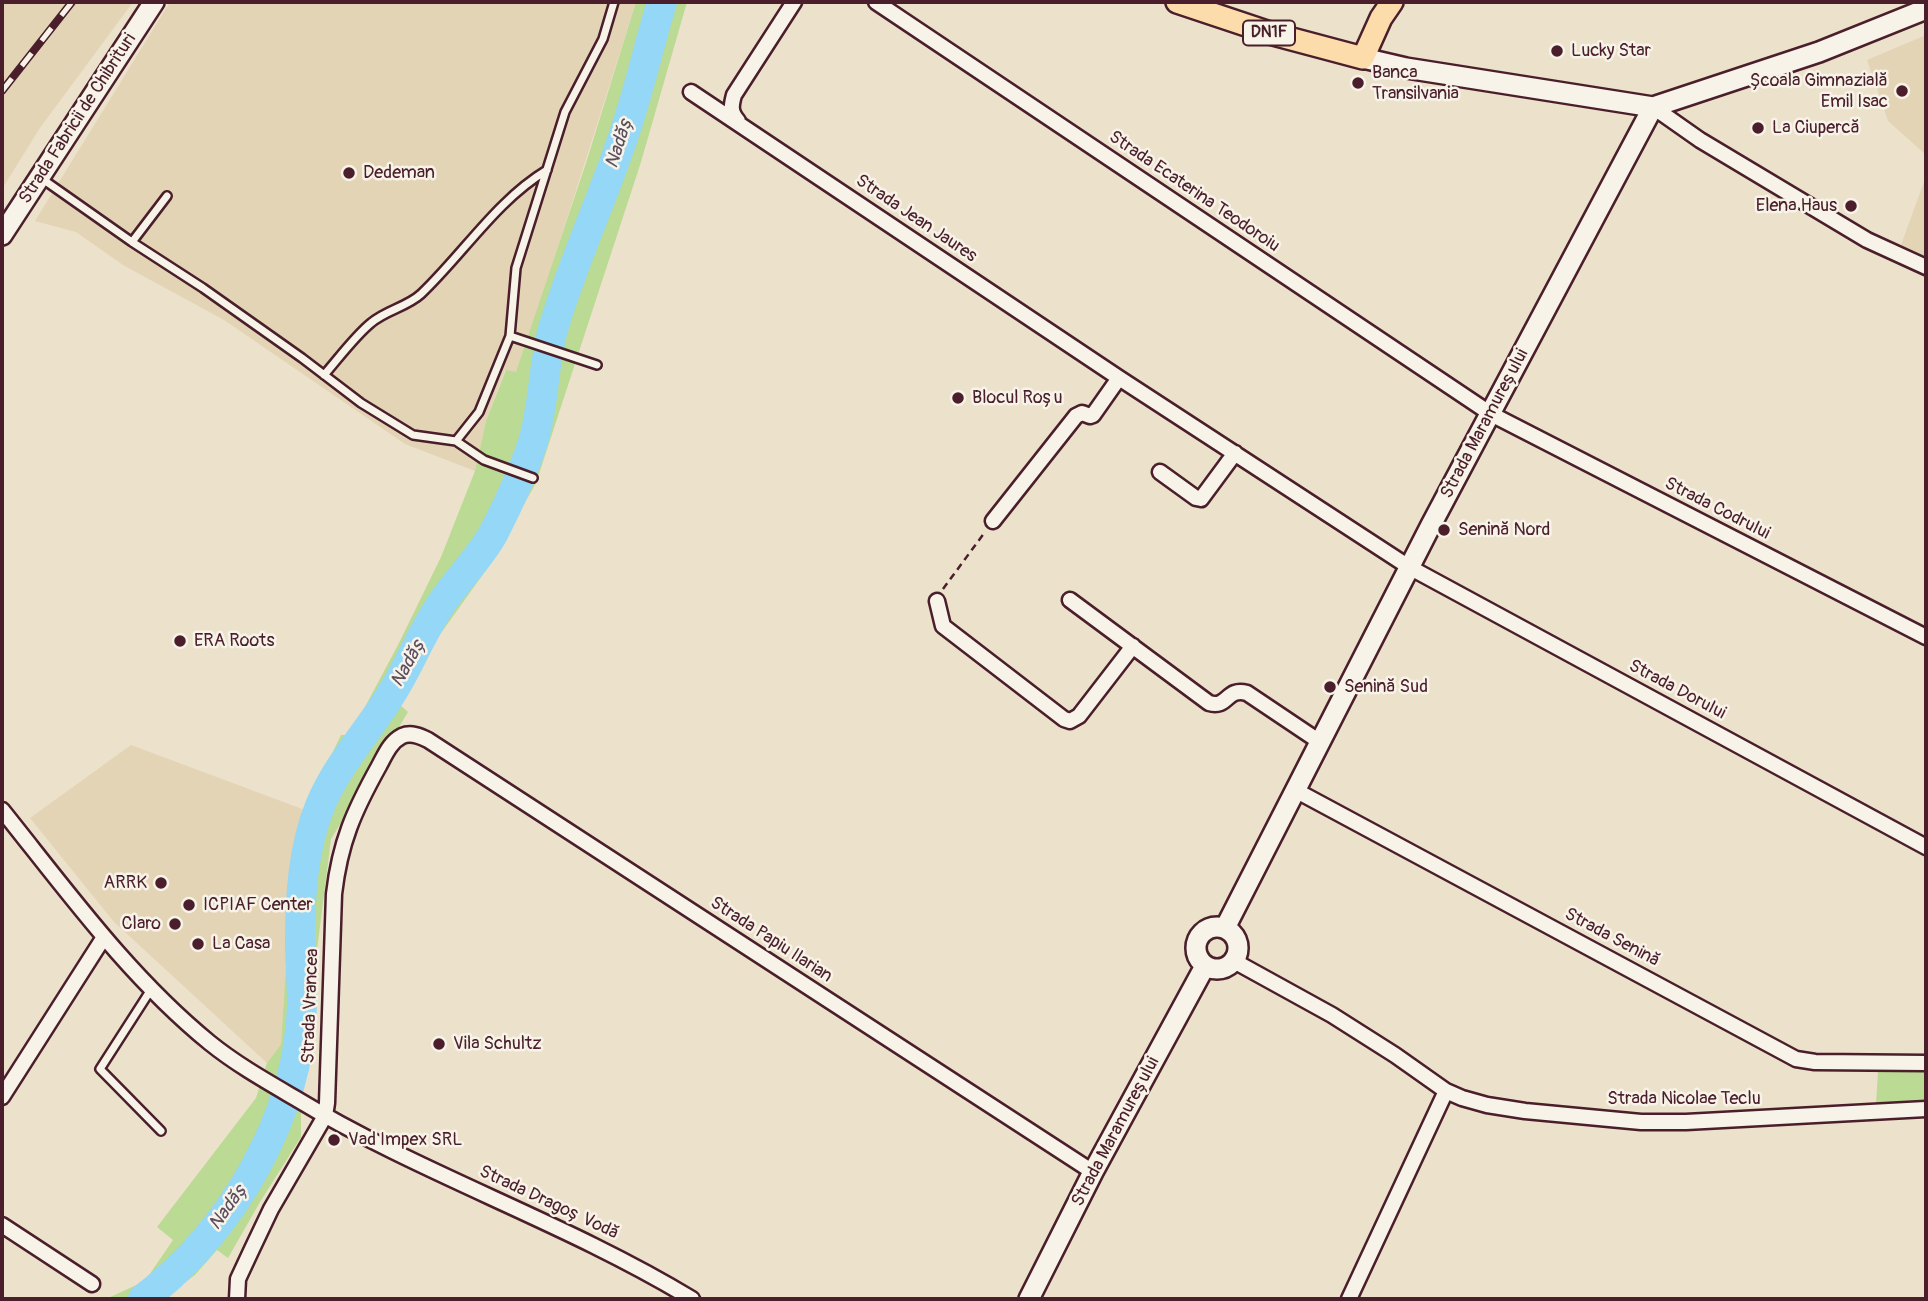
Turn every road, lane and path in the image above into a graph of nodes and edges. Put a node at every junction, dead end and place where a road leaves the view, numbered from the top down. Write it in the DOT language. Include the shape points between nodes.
graph roads {
  1 [pos="154,2"];
  2 [pos="614,2"];
  3 [pos="794,2"];
  4 [pos="876,2"];
  5 [pos="1177,2"];
  6 [pos="1392,2"];
  7 [pos="1926,9"];
  8 [pos="1363,58"];
  9 [pos="691,92"];
  10 [pos="1653,107"];
  11 [pos="742,125"];
  12 [pos="547,170"];
  13 [pos="41,177"];
  14 [pos="167,196"];
  15 [pos="2,235"];
  16 [pos="132,242"];
  17 [pos="1926,267"];
  18 [pos="510,335"];
  19 [pos="597,365"];
  20 [pos="324,375"];
  21 [pos="1119,378"];
  22 [pos="1491,414"];
  23 [pos="456,441"];
  24 [pos="1235,453"];
  25 [pos="1160,472"];
  26 [pos="533,478"];
  27 [pos="993,521"];
  28 [pos="1409,567"];
  29 [pos="1070,600"];
  30 [pos="937,601"];
  31 [pos="1926,637"];
  32 [pos="1133,646"];
  33 [pos="428,740"];
  34 [pos="1320,742"];
  35 [pos="1296,790"];
  36 [pos="2,810"];
  37 [pos="1926,847"];
  38 [pos="1225,929"];
  39 [pos="104,937"];
  40 [pos="1234,961"];
  41 [pos="1205,967"];
  42 [pos="152,988"];
  43 [pos="1926,1063"];
  44 [pos="1446,1091"];
  45 [pos="2,1097"];
  46 [pos="1926,1109"];
  47 [pos="318,1112"];
  48 [pos="162,1131"];
  49 [pos="1093,1172"];
  50 [pos="2,1225"];
  51 [pos="92,1284"];
  52 [pos="237,1299"];
  53 [pos="692,1299"];
  54 [pos="1029,1299"];
  55 [pos="1349,1299"];
  1 -- 13 [label="main road, Strada Fabricii de Chibrituri"];
  2 -- 12 [label="lane" via="603,39 565,112"];
  3 -- 11 [label="street" via="734,95 731,107"];
  4 -- 22 [label="street, Strada Ecaterina Teodoroiu"];
  5 -- 8 [label="main road, DN1F"];
  6 -- 8 [label="main road"];
  7 -- 10 [label="main road" via="1819,52"];
  8 -- 10 [label="main road"];
  9 -- 11 [label="street, Strada Jean Jaures"];
  10 -- 17 [label="street" via="1867,240"];
  10 -- 22 [label="main road, Strada Maramureșului"];
  11 -- 21 [label="street, Strada Jean Jaures"];
  12 -- 18 [label="lane" via="516,268"];
  12 -- 20 [label="lane" via="527,182 420,295 370,323"];
  13 -- 15 [label="main road, Strada Fabricii de Chibrituri"];
  13 -- 16 [label="lane"];
  14 -- 16 [label="lane"];
  16 -- 20 [label="lane"];
  18 -- 19 [label="lane"];
  18 -- 23 [label="lane" via="479,412"];
  20 -- 23 [label="lane" via="413,435"];
  21 -- 24 [label="street, Strada Jean Jaures"];
  21 -- 27 [label="street" via="1093,415 1082,412 1076,416"];
  22 -- 28 [label="main road, Strada Maramureșului"];
  22 -- 31 [label="street, Strada Codrului"];
  23 -- 26 [label="lane" via="484,460"];
  24 -- 25 [label="street" via="1201,499"];
  24 -- 28 [label="street, Strada Jean Jaures"];
  27 -- 30 [label="path"];
  28 -- 34 [label="main road, Strada Maramureșului"];
  28 -- 37 [label="street, Strada Dorului"];
  29 -- 32 [label="street"];
  30 -- 32 [label="street" via="943,626 1070,721 1079,716"];
  32 -- 34 [label="street" via="1209,703 1221,703 1239,690"];
  33 -- 47 [label="street, Strada Vrancea" via="416,734 403,735 391,744 358,803 342,849 334,894 327,1103"];
  33 -- 49 [label="street, Strada Papiu Ilarian"];
  34 -- 35 [label="main road, Strada Maramureșului"];
  35 -- 38 [label="main road, Strada Maramureșului"];
  35 -- 43 [label="street, Strada Senină" via="1796,1059"];
  36 -- 39 [label="street"];
  38 -- 40 [label="main road" via="1238,945"];
  38 -- 41 [label="main road" via="1211,927 1199,936 1196,956"];
  39 -- 42 [label="street"];
  39 -- 45 [label="street"];
  40 -- 41 [label="main road" via="1218,970"];
  40 -- 44 [label="street, Strada Nicolae Teclu" via="1332,1015"];
  41 -- 49 [label="main road, Strada Maramureșului"];
  42 -- 47 [label="street" via="212,1044"];
  42 -- 48 [label="lane" via="100,1069"];
  44 -- 46 [label="street, Strada Nicolae Teclu" via="1487,1105 1641,1122"];
  44 -- 55 [label="street"];
  47 -- 52 [label="street, Strada Vrancea" via="238,1279"];
  47 -- 53 [label="street, Strada Dragoș Vodă" via="622,1259"];
  49 -- 54 [label="main road, Strada Maramureșului"];
  50 -- 51 [label="street"];
}
